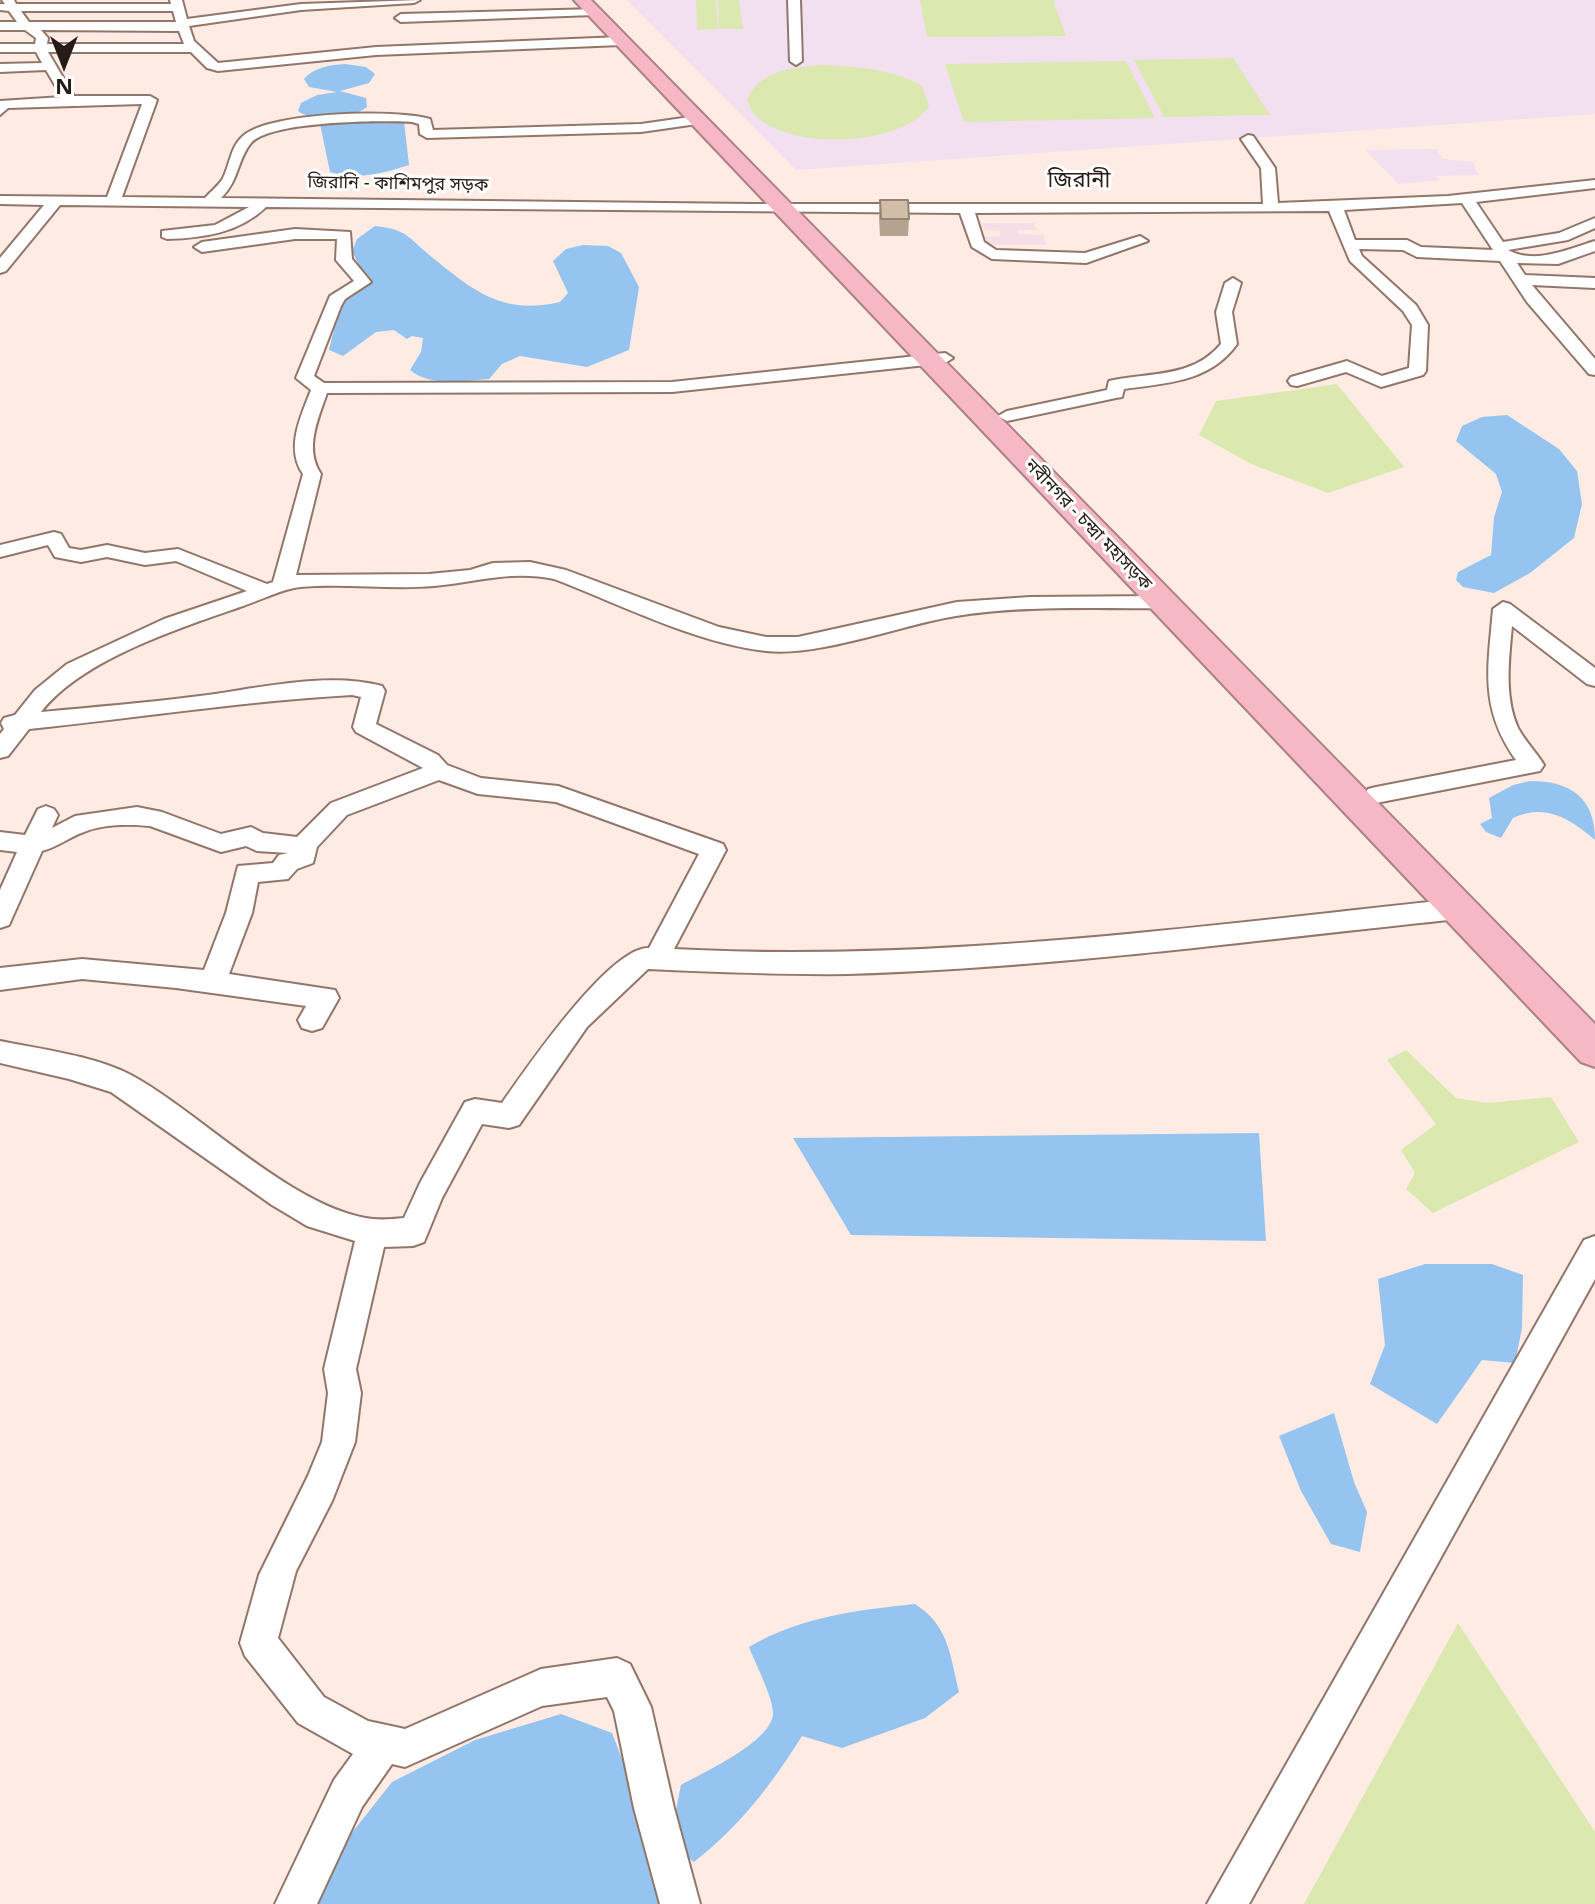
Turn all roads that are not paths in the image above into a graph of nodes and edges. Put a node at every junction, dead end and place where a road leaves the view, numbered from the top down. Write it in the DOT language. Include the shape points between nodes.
graph roads {
  1 [pos="414,0"];
  2 [pos="794,0"];
  3 [pos="177,4"];
  4 [pos="591,4"];
  5 [pos="0,7"];
  6 [pos="17,13"];
  7 [pos="0,18"];
  8 [pos="401,18"];
  9 [pos="182,25"];
  10 [pos="0,26"];
  11 [pos="621,41"];
  12 [pos="0,48"];
  13 [pos="40,48"];
  14 [pos="194,48"];
  15 [pos="796,61"];
  16 [pos="49,66"];
  17 [pos="0,68"];
  18 [pos="69,96"];
  19 [pos="1,103"];
  20 [pos="697,120"];
  21 [pos="1248,139"];
  22 [pos="1595,184"];
  23 [pos="0,200"];
  24 [pos="56,200"];
  25 [pos="1467,200"];
  26 [pos="113,201"];
  27 [pos="210,201"];
  28 [pos="263,202"];
  29 [pos="349,203"];
  30 [pos="529,205"];
  31 [pos="1335,206"];
  32 [pos="1271,208"];
  33 [pos="789,209"];
  34 [pos="966,209"];
  35 [pos="520,221"];
  36 [pos="480,222"];
  37 [pos="1595,222"];
  38 [pos="550,223"];
  39 [pos="167,234"];
  40 [pos="345,235"];
  41 [pos="1140,241"];
  42 [pos="1348,244"];
  43 [pos="1595,246"];
  44 [pos="202,247"];
  45 [pos="1503,251"];
  46 [pos="0,268"];
  47 [pos="1521,280"];
  48 [pos="1233,283"];
  49 [pos="1595,283"];
  50 [pos="938,359"];
  51 [pos="1595,370"];
  52 [pos="1297,381"];
  53 [pos="320,388"];
  54 [pos="1007,416"];
  55 [pos="0,551"];
  56 [pos="273,587"];
  57 [pos="1162,602"];
  58 [pos="1595,679"];
  59 [pos="11,723"];
  60 [pos="0,750"];
  61 [pos="439,771"];
  62 [pos="1376,795"];
  63 [pos="46,815"];
  64 [pos="0,841"];
  65 [pos="33,845"];
  66 [pos="305,848"];
  67 [pos="1458,909"];
  68 [pos="0,918"];
  69 [pos="656,959"];
  70 [pos="0,979"];
  71 [pos="213,982"];
  72 [pos="1595,1016"];
  73 [pos="312,1020"];
  74 [pos="1595,1050"];
  75 [pos="0,1052"];
  76 [pos="372,1233"];
  77 [pos="1595,1250"];
  78 [pos="383,1744"];
  79 [pos="295,1904"];
  80 [pos="680,1904"];
  81 [pos="1227,1904"];
  1 -- 9 [label="street" via="301,7"];
  2 -- 15 [label="street"];
  3 -- 6 [label="street"];
  3 -- 9 [label="street"];
  4 -- 8 [label="street"];
  4 -- 11 [label="highway, নবীনগর - চন্দ্রা মহাসড়ক"];
  4 -- 33 [label="highway, নবীনগর - চন্দ্রা মহাসড়ক"];
  5 -- 6 [label="street"];
  6 -- 7 [label="street"];
  6 -- 9 [label="street"];
  6 -- 10 [label="street"];
  6 -- 13 [label="street" via="38,31"];
  9 -- 14 [label="street"];
  11 -- 14 [label="street" via="376,51 218,67"];
  11 -- 20 [label="highway, নবীনগর - চন্দ্রা মহাসড়ক"];
  12 -- 13 [label="street"];
  13 -- 14 [label="street"];
  13 -- 16 [label="street"];
  16 -- 17 [label="street"];
  16 -- 18 [label="street"];
  18 -- 19 [label="street"];
  18 -- 26 [label="street" via="150,100"];
  20 -- 27 [label="street" via="641,128 427,134 418,117 389,116 262,130 248,137 228,182"];
  20 -- 33 [label="highway, নবীনগর - চন্দ্রা মহাসড়ক"];
  21 -- 32 [label="street" via="1268,168"];
  22 -- 25 [label="street, জিরানি - কাশিমপুর সড়ক"];
  23 -- 24 [label="street, জিরানি - কাশিমপুর সড়ক"];
  24 -- 26 [label="street, জিরানি - কাশিমপুর সড়ক"];
  24 -- 46 [label="street"];
  25 -- 31 [label="street, জিরানি - কাশিমপুর সড়ক"];
  25 -- 45 [label="street"];
  26 -- 27 [label="street, জিরানি - কাশিমপুর সড়ক"];
  27 -- 28 [label="street, জিরানি - কাশিমপুর সড়ক"];
  28 -- 29 [label="street, জিরানি - কাশিমপুর সড়ক"];
  28 -- 39 [label="street" via="220,229"];
  29 -- 30 [label="street, জিরানি - কাশিমপুর সড়ক"];
  29 -- 40 [label="street" via="340,215"];
  30 -- 33 [label="street, জিরানি - কাশিমপুর সড়ক"];
  30 -- 35 [label="street"];
  31 -- 32 [label="street, জিরানি - কাশিমপুর সড়ক"];
  31 -- 42 [label="street"];
  32 -- 34 [label="street, জিরানি - কাশিমপুর সড়ক"];
  33 -- 34 [label="street, জিরানি - কাশিমপুর সড়ক"];
  33 -- 50 [label="highway, নবীনগর - চন্দ্রা মহাসড়ক"];
  34 -- 41 [label="street" via="977,244 992,254 1086,258"];
  35 -- 36 [label="street"];
  35 -- 38 [label="street"];
  37 -- 45 [label="street" via="1563,237"];
  40 -- 44 [label="street" via="295,234"];
  40 -- 53 [label="street" via="344,260 363,282 338,296 333,306 305,378"];
  42 -- 45 [label="street" via="1407,245 1417,252"];
  42 -- 52 [label="street" via="1355,258 1410,308 1420,325 1417,371 1381,382 1347,366"];
  43 -- 45 [label="street" via="1558,259"];
  45 -- 47 [label="street"];
  47 -- 49 [label="street"];
  47 -- 51 [label="street"];
  48 -- 54 [label="street" via="1224,312 1229,344 1214,362 1182,375 1115,385 1116,393"];
  50 -- 53 [label="street" via="672,387"];
  50 -- 54 [label="highway, নবীনগর - চন্দ্রা মহাসড়ক"];
  50 -- 57 [label="highway, নবীনগর - চন্দ্রা মহাসড়ক"];
  53 -- 56 [label="street" via="302,452 312,474"];
  54 -- 62 [label="highway, নবীনগর - চন্দ্রা মহাসড়ক"];
  55 -- 56 [label="street" via="54,538 62,553 107,551 145,559 178,555"];
  56 -- 57 [label="street" via="296,581 429,580 530,568 559,574 714,633 766,644 798,644 957,609"];
  56 -- 59 [label="street" via="171,624 75,669"];
  57 -- 67 [label="highway, নবীনগর - চন্দ্রা মহাসড়ক"];
  58 -- 62 [label="street" via="1503,609 1501,709 1532,765"];
  59 -- 60 [label="street"];
  59 -- 61 [label="street" via="276,692 363,689 374,691 364,727 430,761"];
  61 -- 66 [label="street" via="339,809"];
  61 -- 69 [label="street" via="478,786 558,794 714,850"];
  62 -- 72 [label="highway, নবীনগর - চন্দ্রা মহাসড়ক"];
  63 -- 65 [label="street"];
  64 -- 65 [label="street"];
  65 -- 66 [label="street" via="86,822 145,816 221,843 251,836 257,842"];
  65 -- 68 [label="street"];
  66 -- 71 [label="street" via="304,857 279,872 247,873 239,913"];
  67 -- 69 [label="street" via="929,961 718,964"];
  67 -- 74 [label="highway, নবীনগর - চন্দ্রা মহাসড়ক"];
  69 -- 76 [label="street" via="642,958 577,1019 509,1116 475,1111 413,1232"];
  70 -- 71 [label="street" via="82,969"];
  71 -- 73 [label="street" via="326,998"];
  75 -- 76 [label="street" via="120,1083 283,1196 318,1216"];
  76 -- 78 [label="street" via="340,1369 346,1391 331,1466 284,1557 258,1643 311,1710 362,1739"];
  77 -- 81 [label="street"];
  78 -- 79 [label="street" via="348,1794"];
  78 -- 80 [label="street" via="405,1748 541,1688 617,1677 632,1707"];
}
